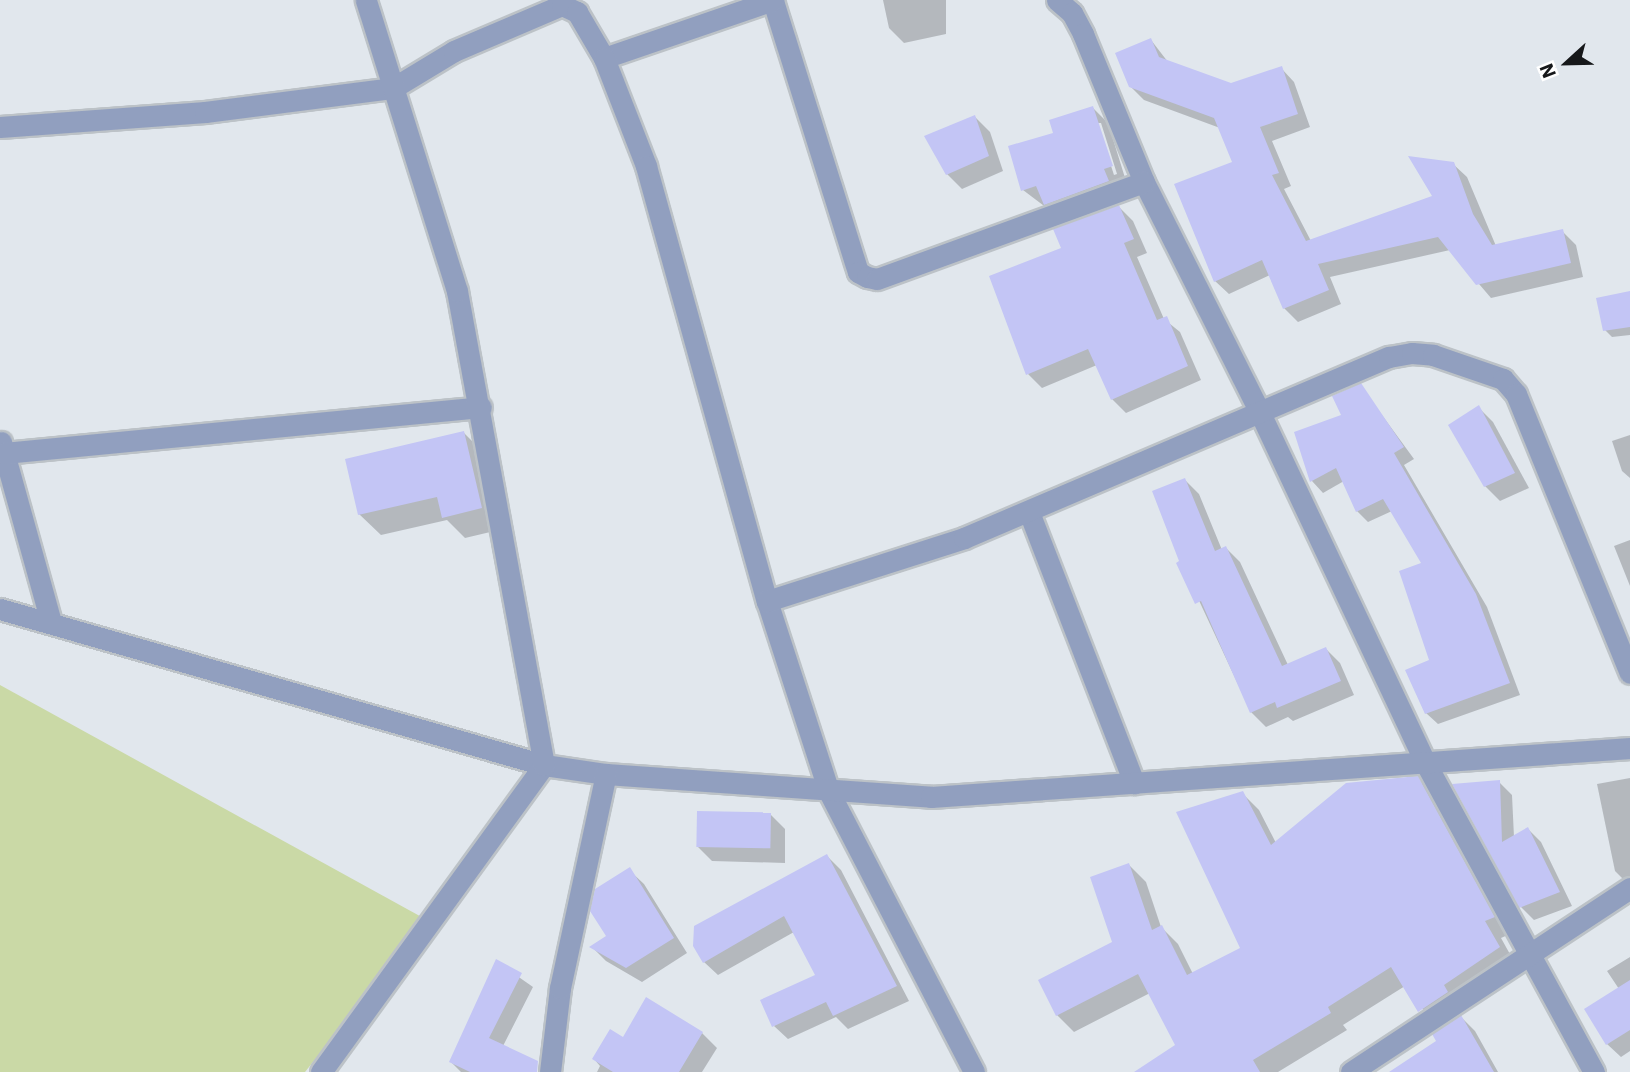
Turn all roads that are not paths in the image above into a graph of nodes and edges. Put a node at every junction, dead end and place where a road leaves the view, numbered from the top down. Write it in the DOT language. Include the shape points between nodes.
graph roads {
  1 [pos="366,0"];
  2 [pos="773,0"];
  3 [pos="1057,0"];
  4 [pos="604,58"];
  5 [pos="393,88"];
  6 [pos="0,127"];
  7 [pos="1144,182"];
  8 [pos="481,407"];
  9 [pos="1261,415"];
  10 [pos="2,447"];
  11 [pos="1030,512"];
  12 [pos="767,601"];
  13 [pos="0,609"];
  14 [pos="51,622"];
  15 [pos="1630,673"];
  16 [pos="1630,748"];
  17 [pos="1426,764"];
  18 [pos="544,765"];
  19 [pos="606,774"];
  20 [pos="1134,783"];
  21 [pos="829,792"];
  22 [pos="1630,888"];
  23 [pos="1527,955"];
  24 [pos="321,1072"];
  25 [pos="550,1072"];
  26 [pos="974,1072"];
  27 [pos="1351,1072"];
  28 [pos="1594,1072"];
  1 -- 5 [label="street"];
  2 -- 4 [label="street"];
  2 -- 7 [label="street" via="858,272 867,278 877,279"];
  3 -- 7 [label="street" via="1072,13 1083,34"];
  4 -- 5 [label="street" via="577,12 562,5 454,51"];
  4 -- 12 [label="street" via="668,237"];
  5 -- 6 [label="street" via="205,113"];
  5 -- 8 [label="street" via="457,291"];
  7 -- 9 [label="street"];
  8 -- 10 [label="street"];
  8 -- 18 [label="street"];
  9 -- 11 [label="street"];
  9 -- 15 [label="street" via="1389,357 1412,353 1433,355 1503,379 1525,412"];
  9 -- 17 [label="street"];
  10 -- 14 [label="street"];
  11 -- 12 [label="street"];
  11 -- 20 [label="street"];
  12 -- 21 [label="street"];
  13 -- 14 [label="street"];
  14 -- 18 [label="street"];
  16 -- 17 [label="street"];
  17 -- 20 [label="street"];
  17 -- 23 [label="street"];
  18 -- 19 [label="street"];
  18 -- 24 [label="street"];
  19 -- 21 [label="street"];
  19 -- 25 [label="street" via="560,988"];
  20 -- 21 [label="street" via="931,797"];
  21 -- 26 [label="street"];
  22 -- 23 [label="street"];
  23 -- 27 [label="street"];
  23 -- 28 [label="street"];
}
